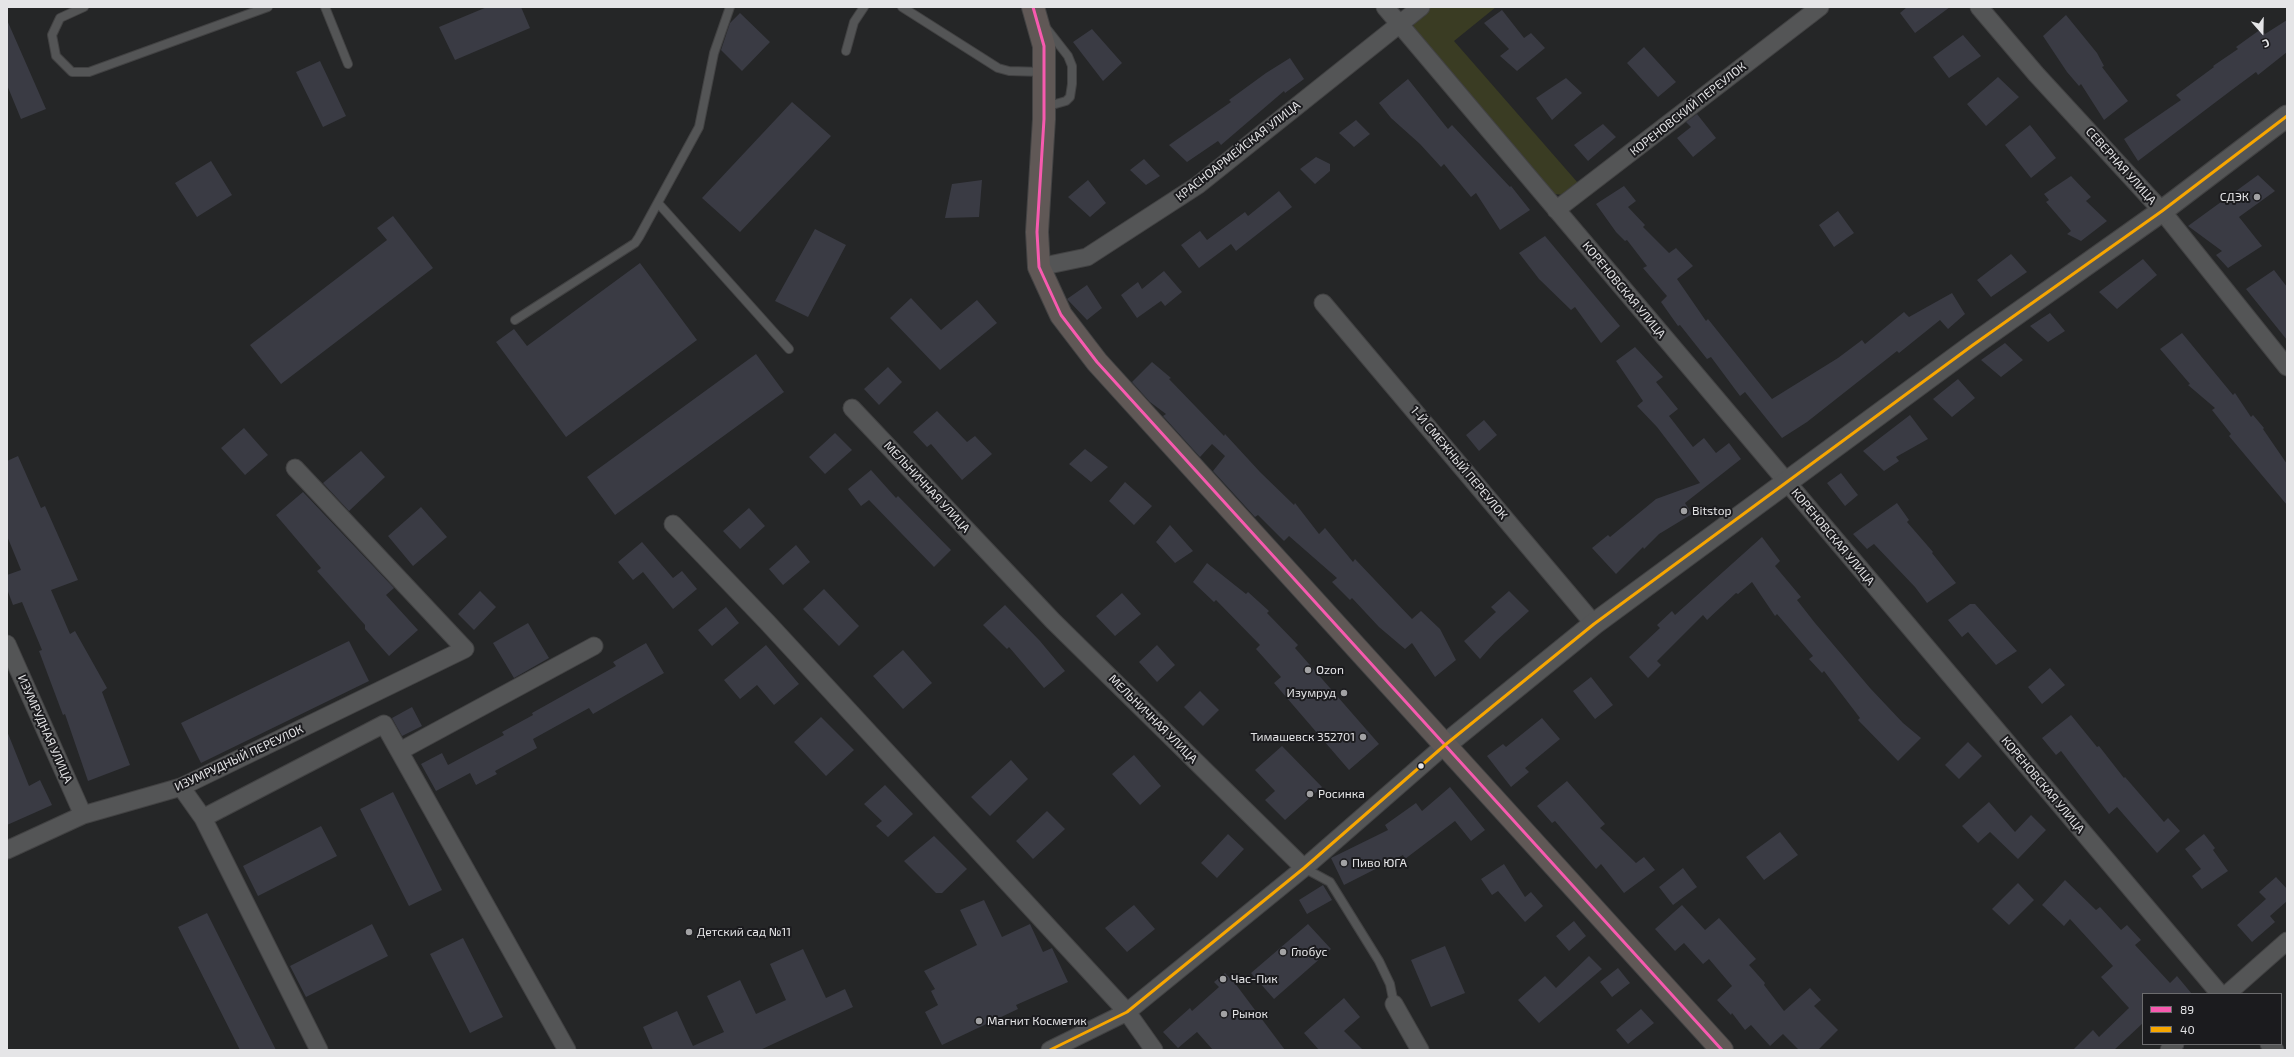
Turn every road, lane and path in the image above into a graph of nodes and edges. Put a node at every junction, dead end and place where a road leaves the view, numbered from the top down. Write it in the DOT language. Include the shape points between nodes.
graph roads {
  1 [pos="84,7"];
  2 [pos="268,7"];
  3 [pos="325,7"];
  4 [pos="730,7"];
  5 [pos="864,7"];
  6 [pos="902,7"];
  7 [pos="1385,7"];
  8 [pos="1421,7"];
  9 [pos="1820,7"];
  10 [pos="1980,7"];
  11 [pos="1034,11"];
  12 [pos="1399,24"];
  13 [pos="846,51"];
  14 [pos="348,64"];
  15 [pos="1044,72"];
  16 [pos="1044,107"];
  17 [pos="2287,116"];
  18 [pos="658,203"];
  19 [pos="1556,210"];
  20 [pos="2162,212"];
  21 [pos="1039,267"];
  22 [pos="1323,303"];
  23 [pos="515,320"];
  24 [pos="789,349"];
  25 [pos="2287,367"];
  26 [pos="852,408"];
  27 [pos="295,468"];
  28 [pos="1787,483"];
  29 [pos="673,524"];
  30 [pos="1594,624"];
  31 [pos="7,644"];
  32 [pos="594,646"];
  33 [pos="1445,745"];
  34 [pos="400,751"];
  35 [pos="181,787"];
  36 [pos="83,815"];
  37 [pos="203,818"];
  38 [pos="7,850"];
  39 [pos="1304,868"];
  40 [pos="2287,941"];
  41 [pos="2219,993"];
  42 [pos="2228,993"];
  43 [pos="1394,1004"];
  44 [pos="1127,1012"];
  45 [pos="319,1050"];
  46 [pos="567,1050"];
  47 [pos="1050,1050"];
  48 [pos="1154,1050"];
  49 [pos="1420,1050"];
  50 [pos="1722,1050"];
  1 -- 2 [label="lane" via="60,18 52,36 56,56 72,72 89,72"];
  3 -- 14 [label="lane"];
  4 -- 18 [label="lane" via="714,53 700,127"];
  5 -- 13 [label="lane" via="854,22"];
  6 -- 15 [label="lane" via="998,68 1009,71"];
  7 -- 12 [label="street, КОРЕНОВСКАЯ УЛИЦА"];
  8 -- 12 [label="street, КРАСНОАРМЕЙСКАЯ УЛИЦА"];
  9 -- 19 [label="street, КОРЕНОВСКИЙ ПЕРЕУЛОК"];
  10 -- 20 [label="street, СЕВЕРНАЯ УЛИЦА" via="2036,74"];
  11 -- 15 [label="main road" via="1044,46"];
  11 -- 16 [label="lane" via="1068,56 1072,66 1070,97 1062,104"];
  12 -- 19 [label="street, КОРЕНОВСКАЯ УЛИЦА"];
  12 -- 21 [label="street, КРАСНОАРМЕЙСКАЯ УЛИЦА" via="1198,185 1087,257"];
  15 -- 16 [label="main road"];
  16 -- 21 [label="main road" via="1037,232"];
  17 -- 20 [label="street"];
  18 -- 23 [label="lane" via="635,243"];
  18 -- 24 [label="lane"];
  19 -- 28 [label="street, КОРЕНОВСКАЯ УЛИЦА"];
  20 -- 25 [label="street, СЕВЕРНАЯ УЛИЦА"];
  20 -- 28 [label="street" via="1973,345"];
  21 -- 33 [label="main road" via="1060,315 1098,362"];
  22 -- 30 [label="street, 1-Й СМЕЖНЫЙ ПЕРЕУЛОК"];
  26 -- 39 [label="street, МЕЛЬНИЧНАЯ УЛИЦА" via="1054,621"];
  27 -- 35 [label="street, ИЗУМРУДНЫЙ ПЕРЕУЛОК" via="465,649"];
  28 -- 30 [label="street"];
  28 -- 41 [label="street, КОРЕНОВСКАЯ УЛИЦА"];
  29 -- 44 [label="street" via="767,622"];
  30 -- 33 [label="street"];
  31 -- 36 [label="street, ИЗУМРУДНАЯ УЛИЦА"];
  32 -- 34 [label="street"];
  33 -- 39 [label="street"];
  33 -- 50 [label="main road"];
  34 -- 37 [label="street" via="384,724"];
  34 -- 46 [label="street"];
  35 -- 36 [label="street, ИЗУМРУДНЫЙ ПЕРЕУЛОК"];
  35 -- 37 [label="street"];
  36 -- 38 [label="street, ИЗУМРУДНЫЙ ПЕРЕУЛОК"];
  37 -- 45 [label="street"];
  39 -- 43 [label="lane, МЕЛЬНИЧНАЯ УЛИЦА" via="1330,882 1380,961 1390,984"];
  39 -- 44 [label="street"];
  40 -- 42 [label="street"];
  43 -- 49 [label="street, МЕЛЬНИЧНАЯ УЛИЦА"];
  44 -- 47 [label="street"];
  44 -- 48 [label="street"];
}
